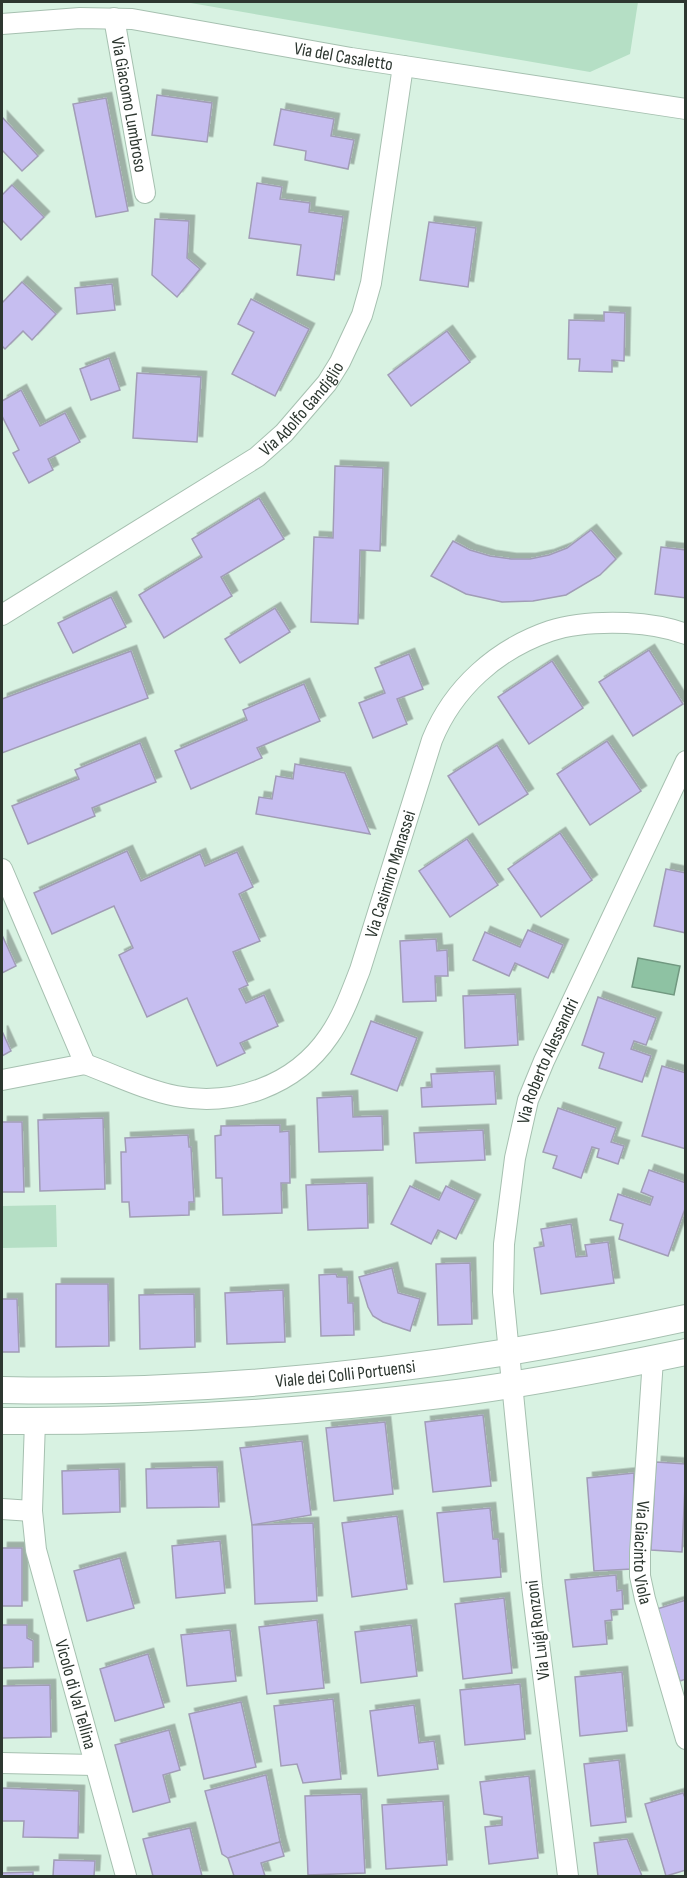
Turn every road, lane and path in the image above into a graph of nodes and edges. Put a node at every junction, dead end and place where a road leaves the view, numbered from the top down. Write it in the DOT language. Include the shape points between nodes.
graph roads {
  1 [pos="125,13"];
  2 [pos="2,24"];
  3 [pos="403,66"];
  4 [pos="686,109"];
  5 [pos="145,193"];
  6 [pos="2,615"];
  7 [pos="686,634"];
  8 [pos="686,761"];
  9 [pos="2,870"];
  10 [pos="86,1064"];
  11 [pos="2,1080"];
  12 [pos="686,1318"];
  13 [pos="686,1352"];
  14 [pos="508,1353"];
  15 [pos="653,1359"];
  16 [pos="512,1384"];
  17 [pos="2,1390"];
  18 [pos="2,1420"];
  19 [pos="35,1421"];
  20 [pos="2,1509"];
  21 [pos="32,1510"];
  22 [pos="686,1739"];
  23 [pos="2,1763"];
  24 [pos="94,1765"];
  25 [pos="126,1876"];
  26 [pos="568,1876"];
  1 -- 2 [label="street, Via del Casaletto"];
  1 -- 3 [label="street, Via del Casaletto"];
  1 -- 5 [label="street, Via Giacomo Lumbroso"];
  3 -- 4 [label="street, Via del Casaletto"];
  3 -- 6 [label="street, Via Adolfo Gandiglio" via="367,301 327,383 291,426 257,457"];
  7 -- 10 [label="street, Via Casimiro Manassei" via="637,624 569,626 523,643 465,685 432,740 347,1003 323,1045 293,1072 251,1093 215,1100 163,1093"];
  8 -- 14 [label="street, Via Roberto Alessandri" via="528,1100 515,1158 504,1244"];
  9 -- 10 [label="street"];
  10 -- 11 [label="street"];
  12 -- 14 [label="main road, Viale dei Colli Portuensi"];
  13 -- 15 [label="main road, Viale dei Colli Portuensi"];
  14 -- 16 [label="street, Via Roberto Alessandri"];
  14 -- 17 [label="main road, Viale dei Colli Portuensi" via="285,1380 127,1389"];
  15 -- 16 [label="main road, Viale dei Colli Portuensi"];
  15 -- 22 [label="street, Via Giacinto Viola" via="640,1576"];
  16 -- 19 [label="main road, Viale dei Colli Portuensi" via="278,1411"];
  16 -- 26 [label="street, Via Luigi Ronzoni"];
  18 -- 19 [label="main road, Viale dei Colli Portuensi"];
  19 -- 21 [label="street, Vicolo di Val Tellina"];
  20 -- 21 [label="street"];
  21 -- 24 [label="street, Vicolo di Val Tellina" via="40,1568"];
  23 -- 24 [label="street"];
  24 -- 25 [label="street, Vicolo di Val Tellina"];
}
